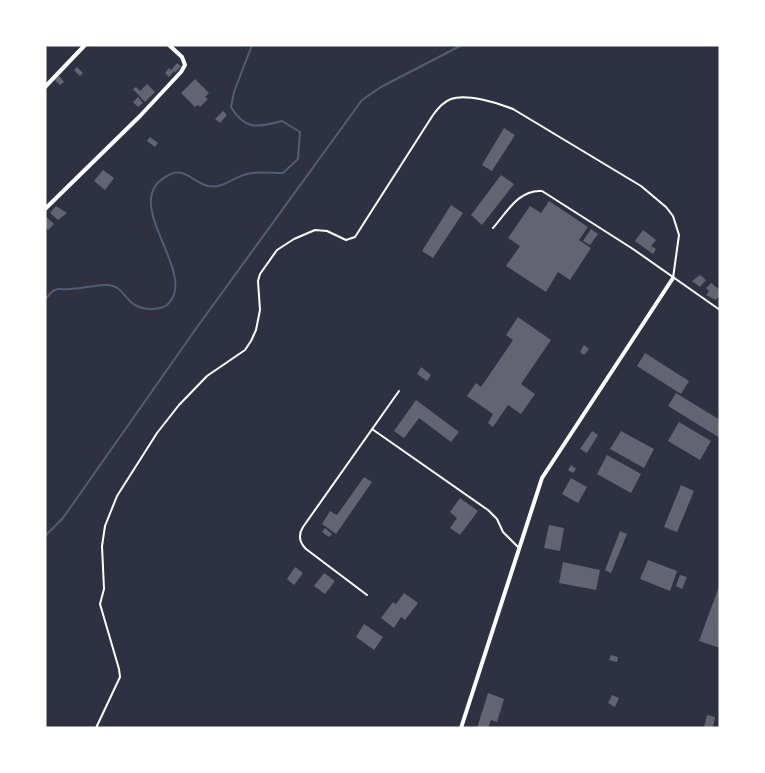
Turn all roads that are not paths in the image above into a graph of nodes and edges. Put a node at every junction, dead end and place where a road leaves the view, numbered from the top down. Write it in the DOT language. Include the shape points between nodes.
graph roads {
  1 [pos="85,45"];
  2 [pos="169,45"];
  3 [pos="45,87"];
  4 [pos="45,209"];
  5 [pos="493,228"];
  6 [pos="673,278"];
  7 [pos="720,310"];
  8 [pos="399,392"];
  9 [pos="372,429"];
  10 [pos="519,548"];
  11 [pos="367,595"];
  12 [pos="96,728"];
  13 [pos="461,728"];
  1 -- 3 [label="street"];
  2 -- 4 [label="street" via="182,57 185,65 181,72"];
  5 -- 6 [label="lane" via="519,197 533,190 542,191"];
  6 -- 7 [label="lane"];
  6 -- 10 [label="street" via="542,478"];
  6 -- 12 [label="lane" via="677,225 650,192 513,109 458,97 445,101 355,237 346,240 315,230 277,250 260,274 259,318 251,341 245,350 207,376 179,405 117,496 105,526 104,589 100,604 120,677"];
  8 -- 9 [label="lane"];
  9 -- 10 [label="lane" via="488,510"];
  9 -- 11 [label="lane" via="300,535 306,549"];
  10 -- 13 [label="street"];
}
